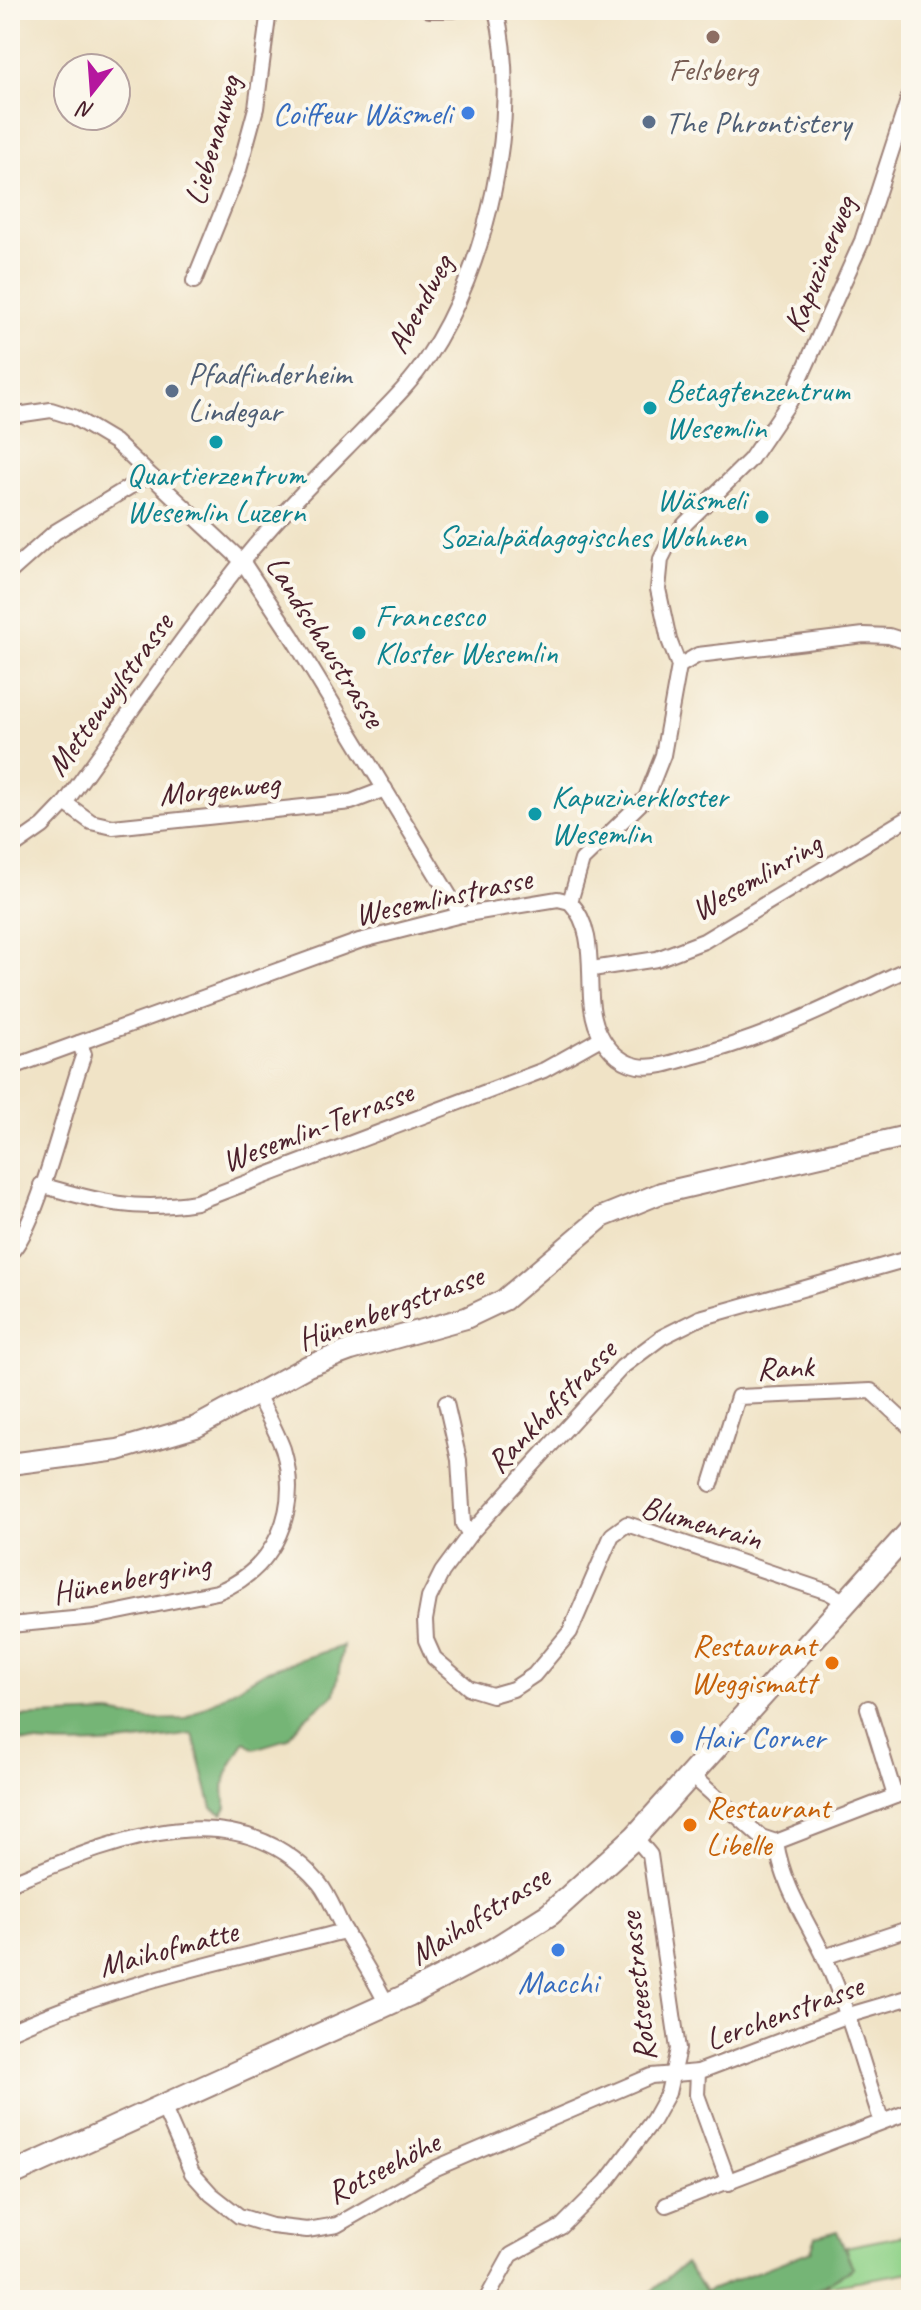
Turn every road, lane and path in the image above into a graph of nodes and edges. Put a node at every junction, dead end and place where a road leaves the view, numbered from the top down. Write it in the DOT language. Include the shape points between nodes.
graph roads {
  1 [pos="269,10"];
  2 [pos="429,10"];
  3 [pos="454,10"];
  4 [pos="496,10"];
  5 [pos="911,91"];
  6 [pos="907,120"];
  7 [pos="194,281"];
  8 [pos="10,416"];
  9 [pos="149,475"];
  10 [pos="242,561"];
  11 [pos="10,572"];
  12 [pos="911,643"];
  13 [pos="679,666"];
  14 [pos="385,789"];
  15 [pos="65,803"];
  16 [pos="911,816"];
  17 [pos="10,849"];
  18 [pos="570,902"];
  19 [pos="461,915"];
  20 [pos="911,967"];
  21 [pos="592,969"];
  22 [pos="601,1038"];
  23 [pos="79,1043"];
  24 [pos="10,1068"];
  25 [pos="911,1135"];
  26 [pos="41,1185"];
  27 [pos="10,1253"];
  28 [pos="911,1258"];
  29 [pos="256,1392"];
  30 [pos="446,1403"];
  31 [pos="911,1428"];
  32 [pos="10,1464"];
  33 [pos="711,1484"];
  34 [pos="911,1530"];
  35 [pos="470,1534"];
  36 [pos="847,1603"];
  37 [pos="10,1625"];
  38 [pos="443,1668"];
  39 [pos="868,1708"];
  40 [pos="691,1775"];
  41 [pos="911,1790"];
  42 [pos="895,1796"];
  43 [pos="635,1837"];
  44 [pos="776,1842"];
  45 [pos="10,1883"];
  46 [pos="911,1928"];
  47 [pos="345,1931"];
  48 [pos="824,1957"];
  49 [pos="911,1997"];
  50 [pos="387,2005"];
  51 [pos="846,2016"];
  52 [pos="10,2031"];
  53 [pos="675,2072"];
  54 [pos="698,2072"];
  55 [pos="163,2106"];
  56 [pos="911,2111"];
  57 [pos="881,2120"];
  58 [pos="10,2175"];
  59 [pos="729,2183"];
  60 [pos="666,2205"];
  61 [pos="486,2300"];
  1 -- 7 [label="street, Liebenauweg" via="256,108 239,170"];
  2 -- 3 [label="street"];
  4 -- 10 [label="street, Abendweg" via="504,67 497,162 475,260 457,303 427,358 398,395"];
  5 -- 6 [label="street, Kapuzinerweg"];
  6 -- 13 [label="street, Kapuzinerweg" via="862,241 790,401 750,460 686,523 661,559 658,589"];
  8 -- 9 [label="street, Landschaustrasse" via="51,410 73,417 115,442"];
  9 -- 10 [label="street, Landschaustrasse"];
  9 -- 11 [label="street" via="55,532"];
  10 -- 14 [label="street, Landschaustrasse"];
  10 -- 15 [label="street, Mettenwylstrasse"];
  12 -- 13 [label="street" via="864,635 698,655"];
  13 -- 18 [label="street, Kapuzinerweg" via="654,781 646,798 582,860"];
  14 -- 15 [label="street, Morgenweg" via="351,802 113,827 91,822"];
  14 -- 19 [label="street, Landschaustrasse"];
  15 -- 17 [label="street, Mettenwylstrasse"];
  16 -- 21 [label="street, Wesemlinring" via="704,941 657,959"];
  18 -- 19 [label="street, Wesemlinstrasse" via="558,899"];
  18 -- 21 [label="street, Wesemlinstrasse" via="582,923"];
  19 -- 23 [label="street, Wesemlinstrasse" via="359,941"];
  20 -- 22 [label="street" via="798,1023 665,1064 636,1066 616,1056"];
  21 -- 22 [label="street, Wesemlinstrasse" via="594,1019"];
  22 -- 26 [label="street, Wesemlin-Terrasse" via="544,1070 196,1202 155,1209 124,1207"];
  23 -- 24 [label="street, Wesemlinstrasse"];
  23 -- 26 [label="street" via="84,1054"];
  25 -- 29 [label="street, Hünenbergstrasse" via="627,1204 602,1217 504,1300 466,1318 351,1350"];
  26 -- 27 [label="street" via="27,1227"];
  28 -- 35 [label="street, Rankhofstrasse" via="739,1305 662,1337 586,1403"];
  29 -- 32 [label="street, Hünenbergstrasse" via="196,1427 154,1440 68,1459"];
  29 -- 37 [label="street, Hünenbergring" via="282,1448 289,1485 288,1516 276,1544 258,1566 217,1592 94,1617"];
  30 -- 35 [label="street, Rankhofstrasse" via="459,1460 463,1524"];
  31 -- 33 [label="street, Rank" via="871,1391 738,1397"];
  34 -- 36 [label="main road, Maihofstrasse"];
  35 -- 38 [label="street, Rankhofstrasse" via="429,1598 426,1640"];
  36 -- 38 [label="street, Blumenrain" via="627,1524 612,1535 570,1632 534,1675 492,1695 469,1688"];
  36 -- 40 [label="main road, Maihofstrasse"];
  39 -- 42 [label="street"];
  40 -- 43 [label="main road, Maihofstrasse"];
  40 -- 44 [label="street" via="761,1837"];
  41 -- 42 [label="street"];
  42 -- 44 [label="street"];
  43 -- 50 [label="main road, Maihofstrasse" via="550,1914"];
  43 -- 53 [label="street, Rotseestrasse" via="650,1855 678,2049"];
  44 -- 48 [label="street" via="793,1902"];
  45 -- 47 [label="street" via="101,1846 148,1834 219,1831 277,1844 321,1885"];
  46 -- 48 [label="street"];
  47 -- 50 [label="street"];
  47 -- 52 [label="street, Maihofmatte" via="152,1979"];
  48 -- 51 [label="street"];
  49 -- 51 [label="street, Lerchenstrasse"];
  50 -- 55 [label="main road, Maihofstrasse"];
  51 -- 54 [label="street, Lerchenstrasse"];
  51 -- 57 [label="street"];
  53 -- 54 [label="street, Lerchenstrasse"];
  53 -- 55 [label="street, Rotseehöhe" via="651,2076 436,2168 337,2225 307,2230 239,2216 211,2194 192,2173"];
  53 -- 61 [label="street, Rotseestrasse" via="653,2120 607,2181 561,2227 511,2255"];
  54 -- 59 [label="street" via="697,2095"];
  55 -- 58 [label="main road, Maihofstrasse"];
  56 -- 57 [label="street"];
  57 -- 59 [label="street"];
  59 -- 60 [label="street"];
}
